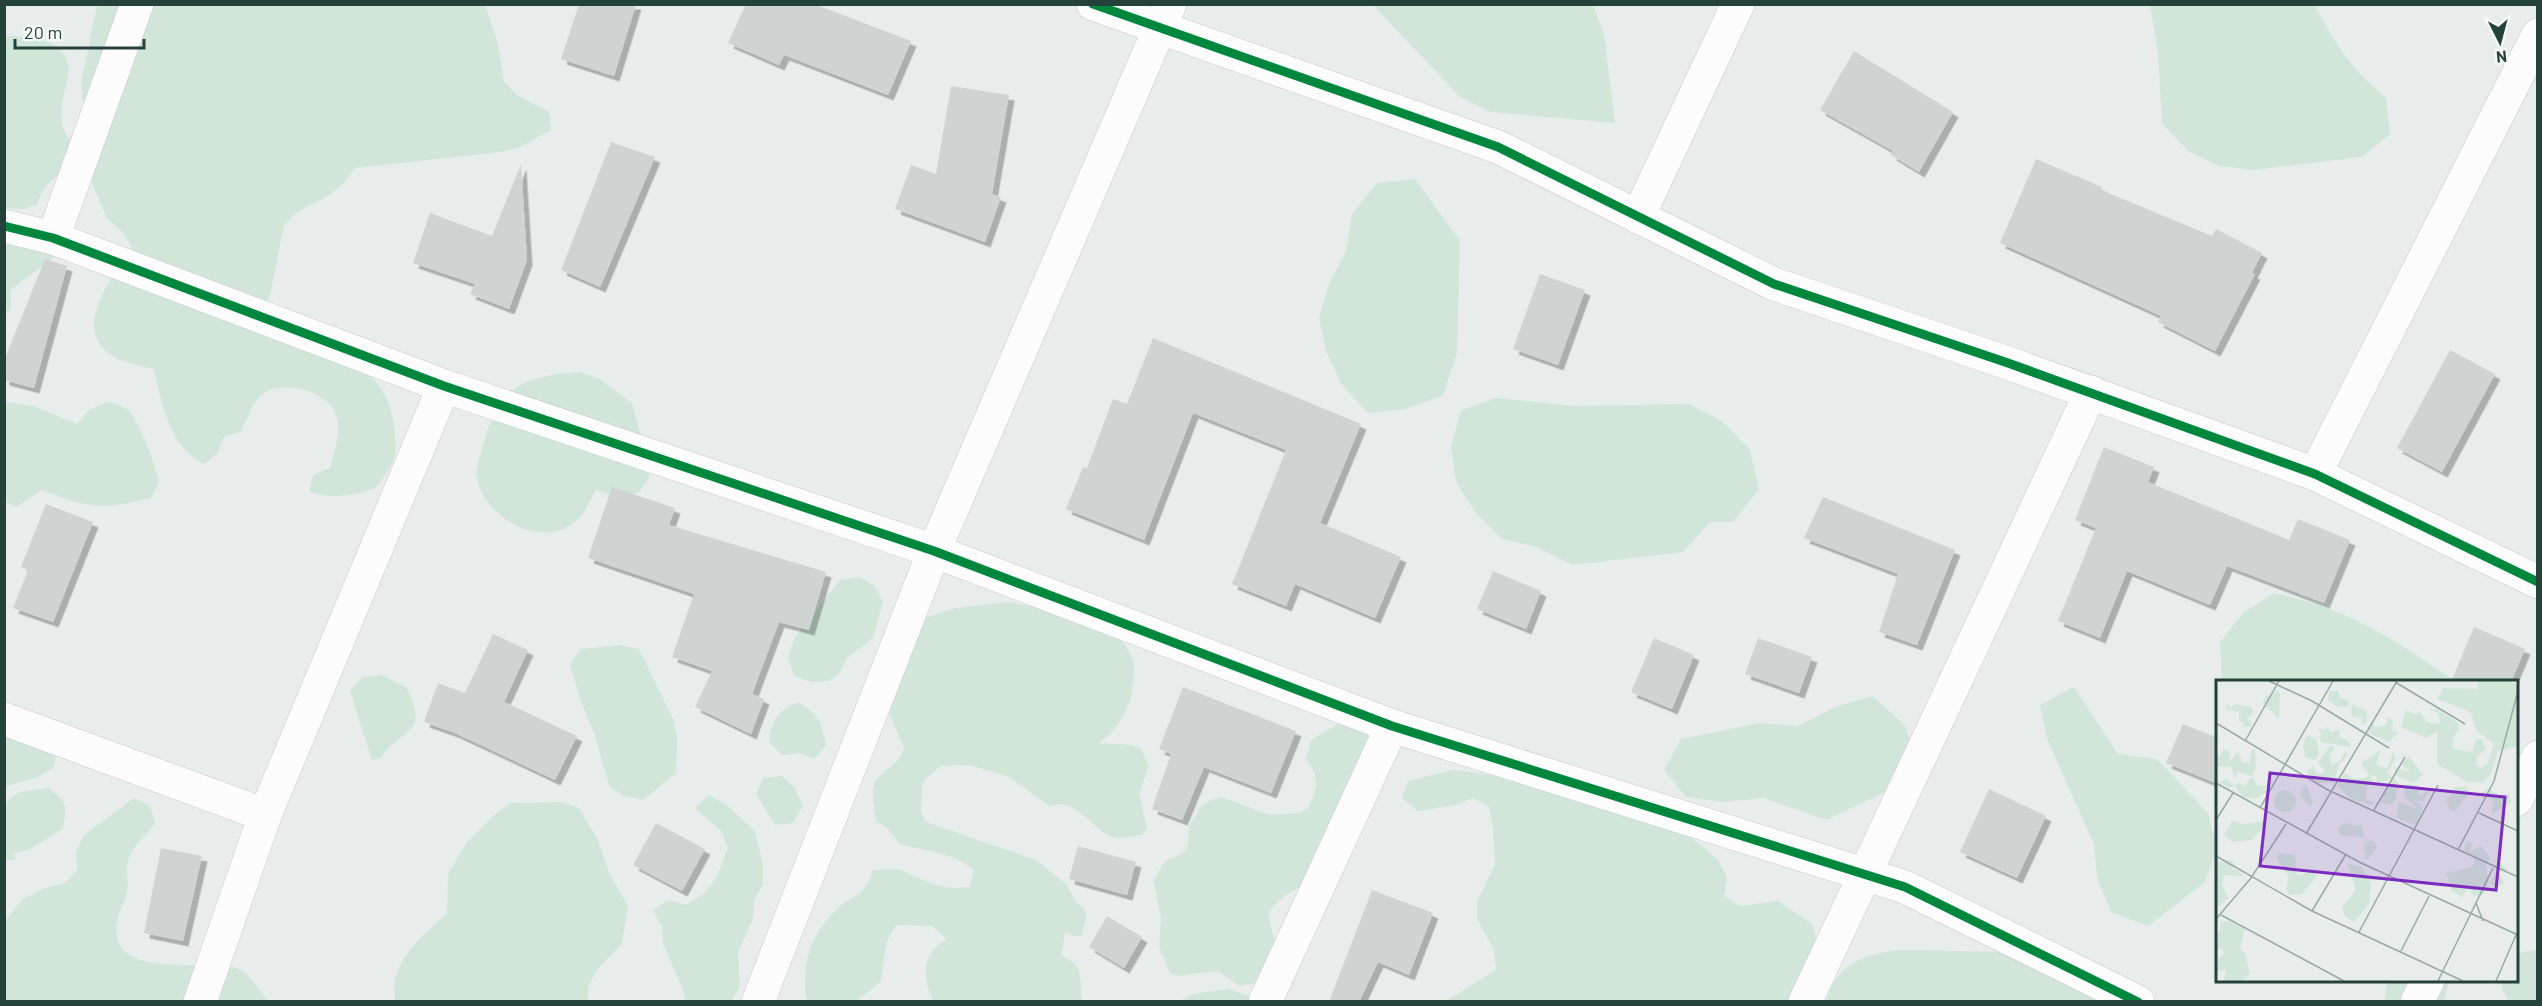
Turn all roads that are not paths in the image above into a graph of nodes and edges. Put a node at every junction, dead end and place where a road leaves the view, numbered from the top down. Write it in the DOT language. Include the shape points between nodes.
graph roads {
  1 [pos="138,4"];
  2 [pos="1093,4"];
  3 [pos="1738,4"];
  4 [pos="1165,16"];
  5 [pos="2538,35"];
  6 [pos="1638,217"];
  7 [pos="4,226"];
  8 [pos="53,238"];
  9 [pos="444,386"];
  10 [pos="2091,392"];
  11 [pos="2315,474"];
  12 [pos="934,551"];
  13 [pos="2538,582"];
  14 [pos="4,719"];
  15 [pos="1392,726"];
  16 [pos="2538,757"];
  17 [pos="2518,798"];
  18 [pos="265,815"];
  19 [pos="1863,874"];
  20 [pos="2427,982"];
  21 [pos="201,1002"];
  22 [pos="758,1002"];
  23 [pos="1265,1002"];
  24 [pos="1805,1002"];
  25 [pos="2138,1002"];
  26 [pos="2417,1002"];
  1 -- 8 [label="street"];
  2 -- 4 [label="street"];
  3 -- 6 [label="street"];
  4 -- 6 [label="street" via="1498,147"];
  4 -- 12 [label="street"];
  5 -- 11 [label="street"];
  6 -- 10 [label="street" via="1774,284"];
  7 -- 8 [label="street"];
  8 -- 9 [label="street"];
  9 -- 12 [label="street"];
  9 -- 18 [label="street"];
  10 -- 11 [label="street"];
  10 -- 19 [label="street"];
  11 -- 13 [label="street"];
  12 -- 15 [label="street"];
  12 -- 22 [label="street"];
  14 -- 18 [label="street"];
  15 -- 19 [label="street"];
  15 -- 23 [label="street"];
  16 -- 17 [label="street"];
  18 -- 21 [label="street"];
  19 -- 24 [label="street"];
  19 -- 25 [label="street" via="1905,887"];
  20 -- 26 [label="street"];
}
